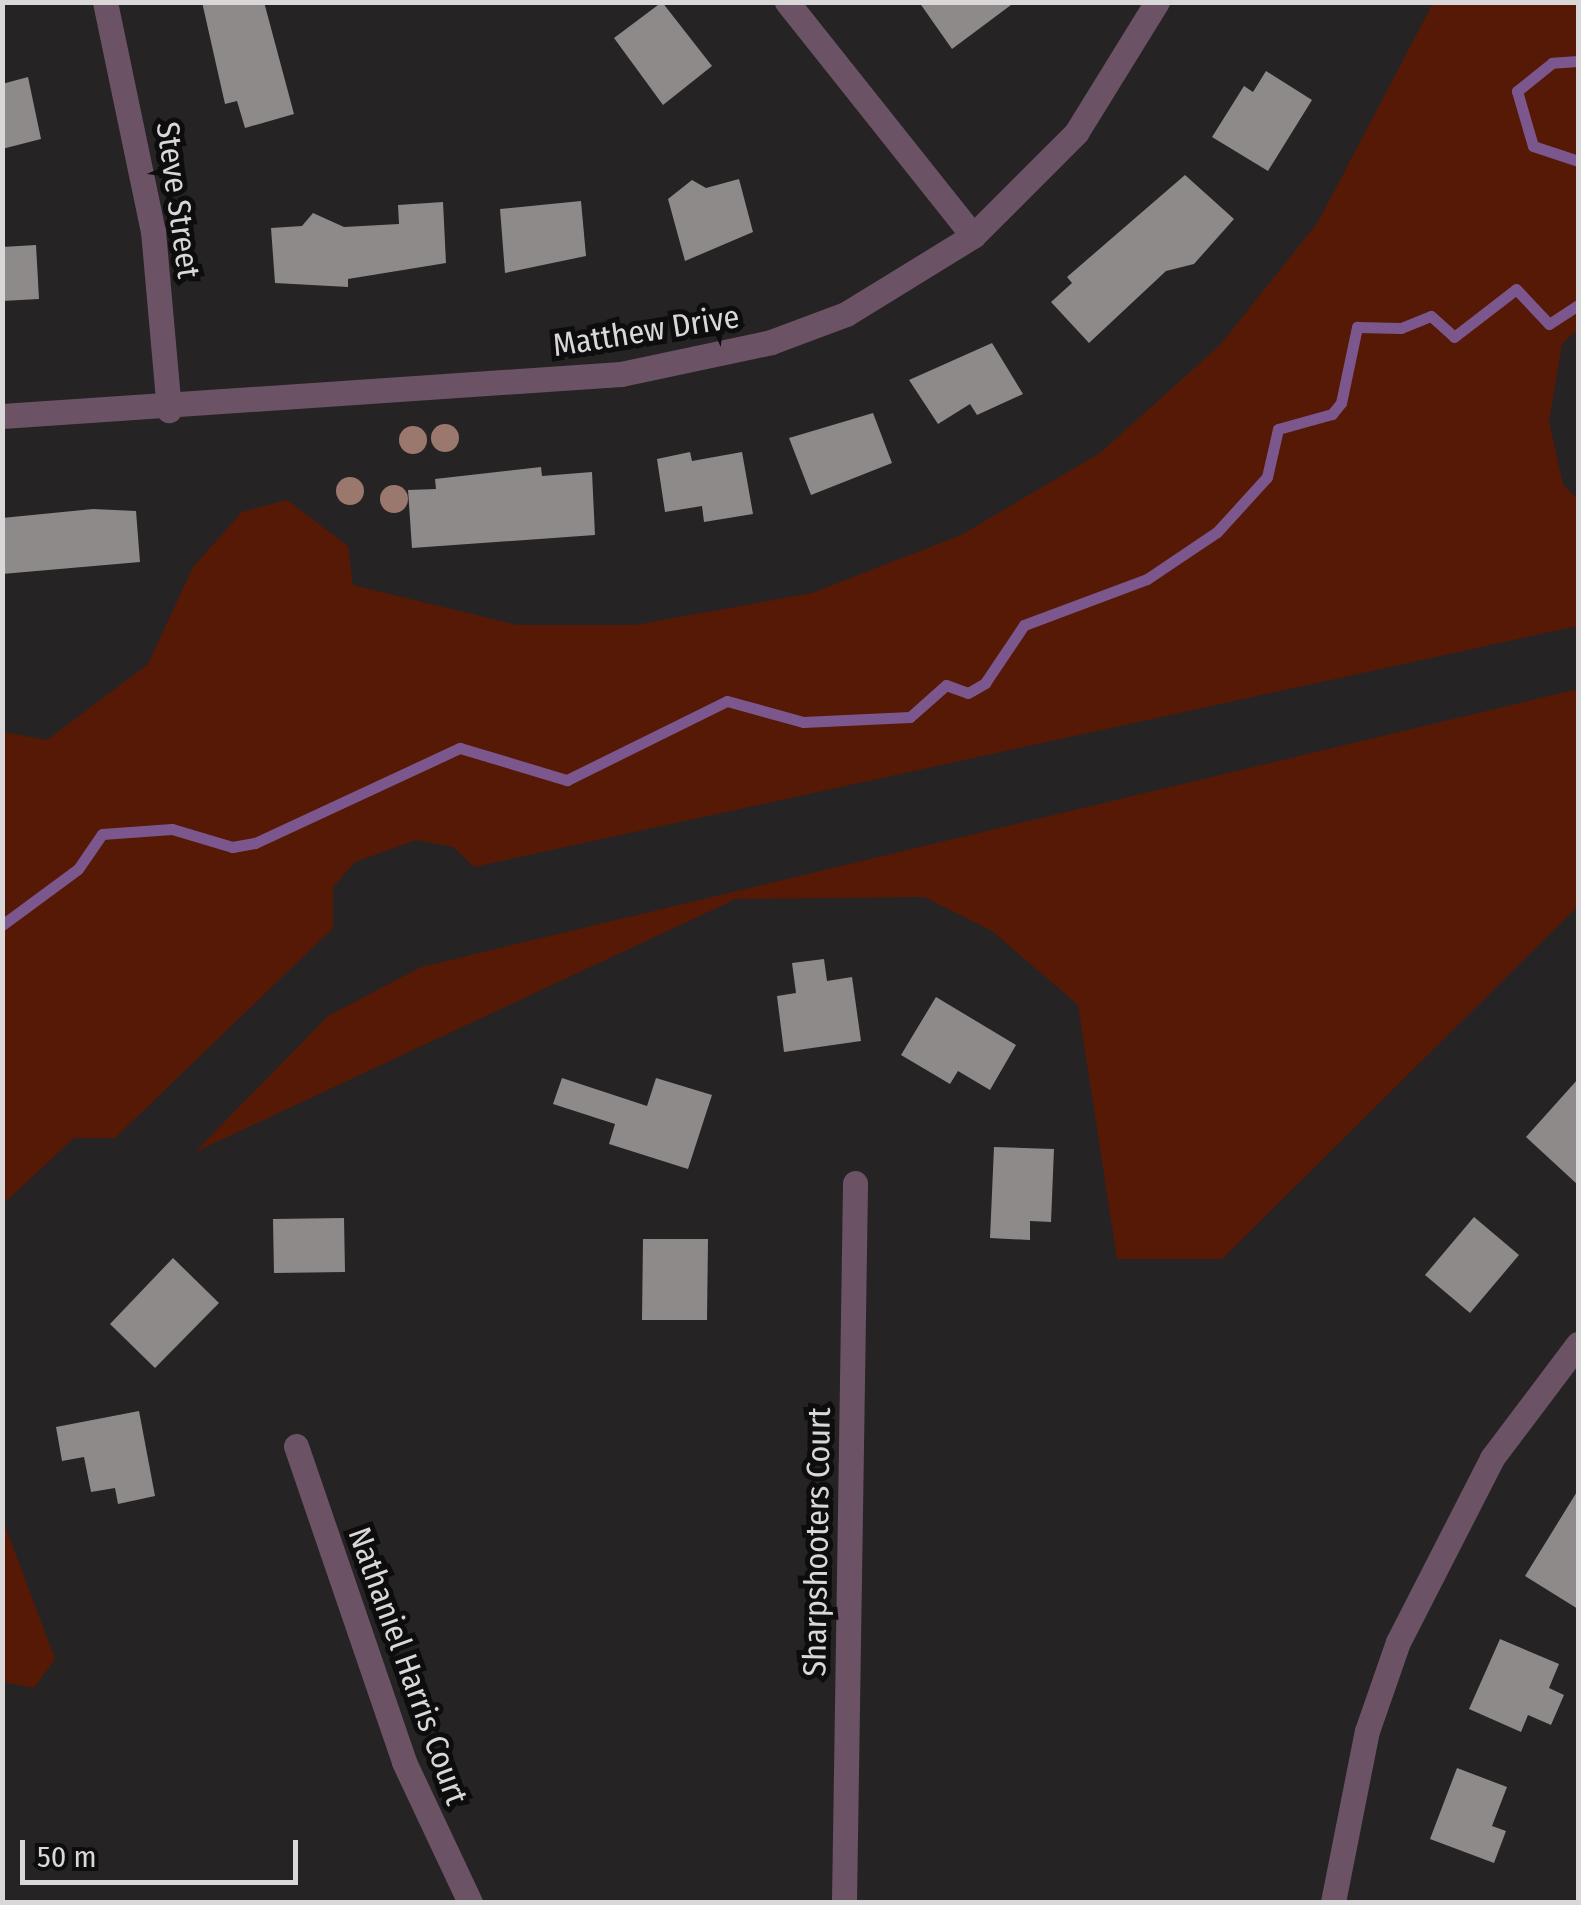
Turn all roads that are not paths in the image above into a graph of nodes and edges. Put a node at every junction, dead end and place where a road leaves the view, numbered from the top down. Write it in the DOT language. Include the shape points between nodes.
graph roads {
  1 [pos="105,2"];
  2 [pos="787,2"];
  3 [pos="1156,2"];
  4 [pos="973,236"];
  5 [pos="169,410"];
  6 [pos="2,416"];
  7 [pos="855,1183"];
  8 [pos="1578,1344"];
  9 [pos="296,1446"];
  10 [pos="470,1902"];
  11 [pos="844,1902"];
  12 [pos="1333,1902"];
  1 -- 5 [label="street, Steve Street" via="154,232"];
  2 -- 4 [label="street"];
  3 -- 4 [label="street, Matthew Drive" via="1076,133"];
  4 -- 5 [label="street, Matthew Drive" via="846,314 689,364"];
  5 -- 6 [label="street, Matthew Drive"];
  7 -- 11 [label="street, Sharpshooters Court"];
  8 -- 12 [label="street" via="1492,1458 1398,1642 1368,1732"];
  9 -- 10 [label="street, Nathaniel Harris Court" via="404,1762"];
}
